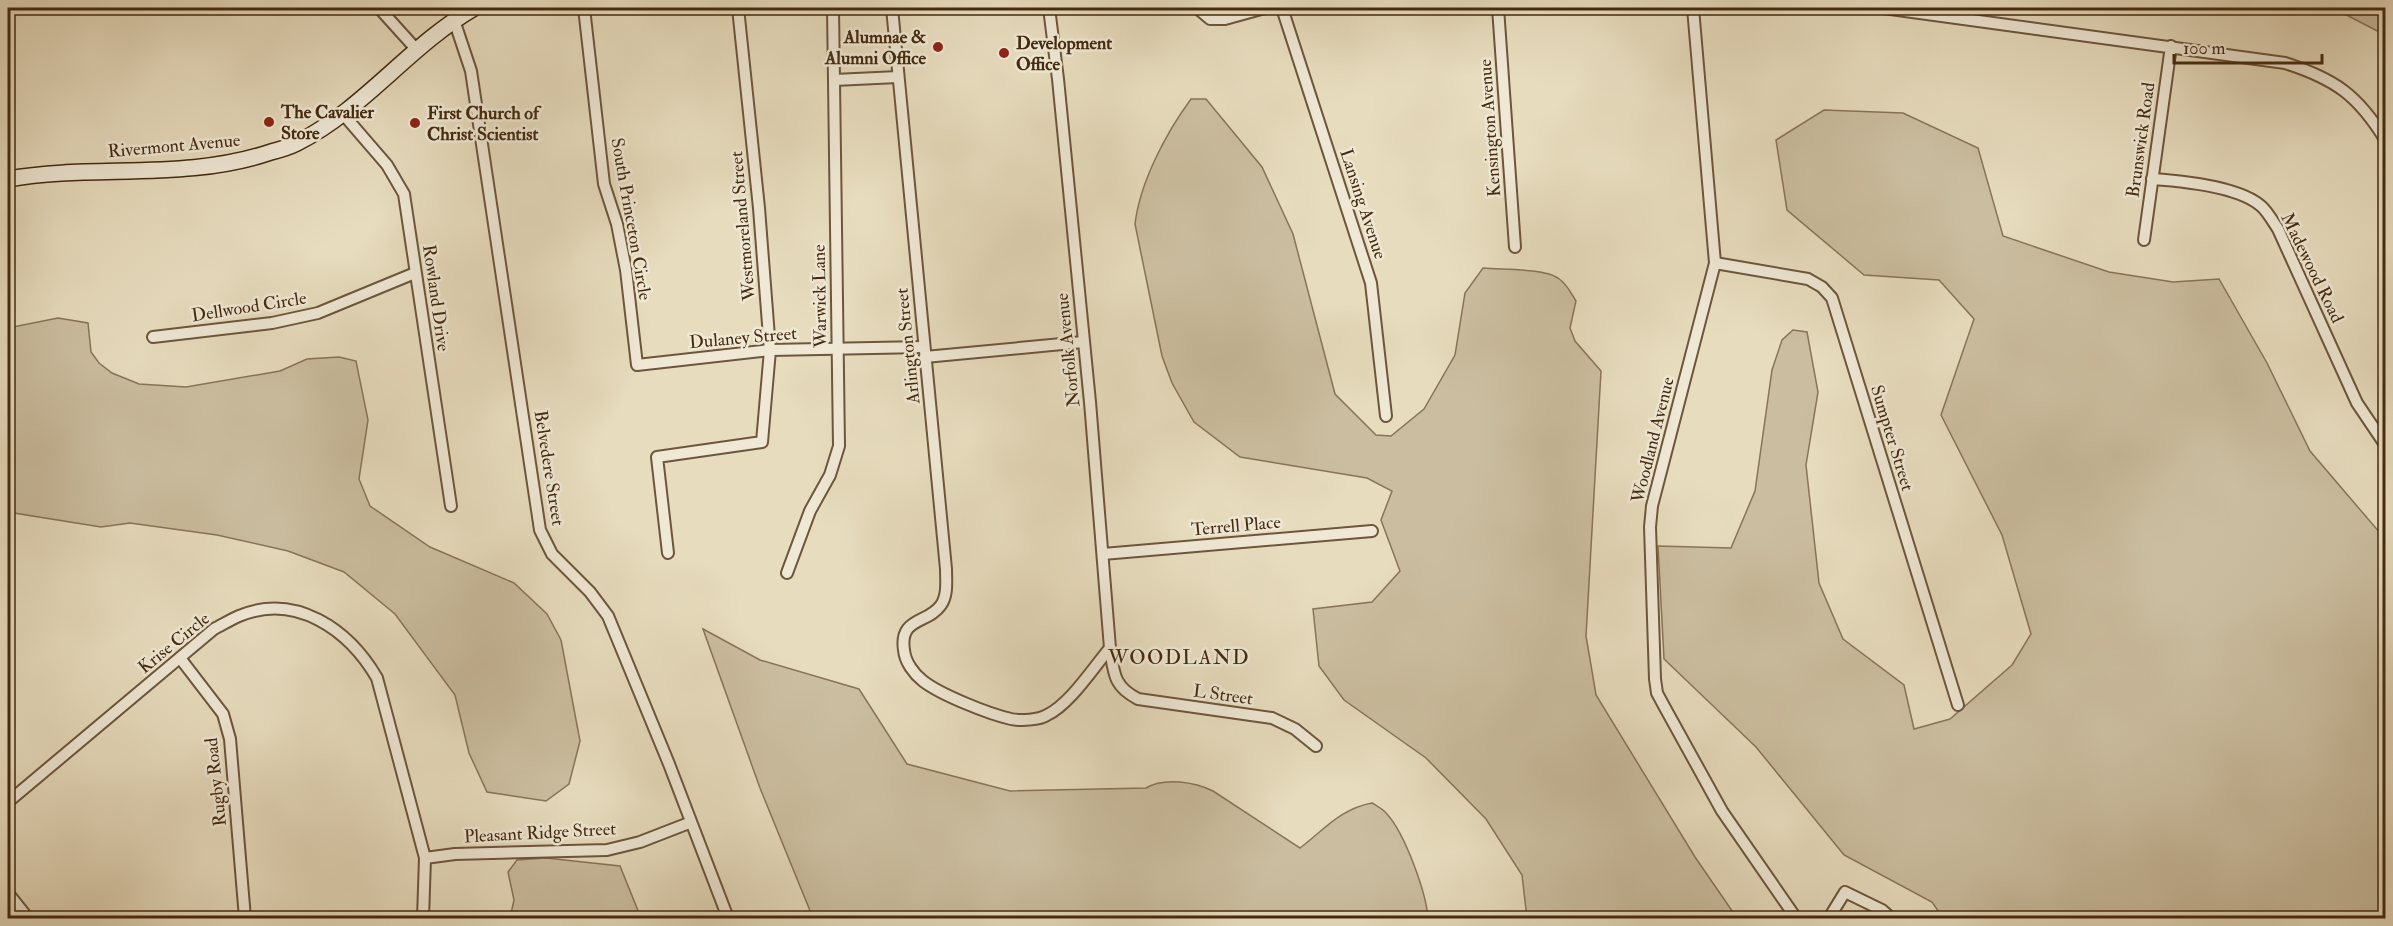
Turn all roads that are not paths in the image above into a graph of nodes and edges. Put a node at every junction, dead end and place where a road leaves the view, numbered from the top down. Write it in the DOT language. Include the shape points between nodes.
graph roads {
  1 [pos="379,8"];
  2 [pos="474,8"];
  3 [pos="584,8"];
  4 [pos="738,8"];
  5 [pos="833,8"];
  6 [pos="892,8"];
  7 [pos="1049,8"];
  8 [pos="1197,8"];
  9 [pos="1265,8"];
  10 [pos="1282,8"];
  11 [pos="1498,8"];
  12 [pos="1692,8"];
  13 [pos="1884,8"];
  14 [pos="454,20"];
  15 [pos="2171,45"];
  16 [pos="416,49"];
  17 [pos="898,77"];
  18 [pos="834,80"];
  19 [pos="343,114"];
  20 [pos="2385,141"];
  21 [pos="2152,178"];
  22 [pos="8,179"];
  23 [pos="2144,240"];
  24 [pos="1515,247"];
  25 [pos="1715,263"];
  26 [pos="415,273"];
  27 [pos="153,337"];
  28 [pos="1083,342"];
  29 [pos="837,348"];
  30 [pos="770,350"];
  31 [pos="925,352"];
  32 [pos="637,365"];
  33 [pos="1386,416"];
  34 [pos="2385,446"];
  35 [pos="451,506"];
  36 [pos="1372,531"];
  37 [pos="668,553"];
  38 [pos="1103,554"];
  39 [pos="788,573"];
  40 [pos="1110,648"];
  41 [pos="180,658"];
  42 [pos="1121,689"];
  43 [pos="1958,705"];
  44 [pos="1316,746"];
  45 [pos="8,802"];
  46 [pos="689,823"];
  47 [pos="424,858"];
  48 [pos="8,893"];
  49 [pos="28,918"];
  50 [pos="245,918"];
  51 [pos="423,918"];
  52 [pos="728,918"];
  53 [pos="1796,918"];
  54 [pos="1829,918"];
  55 [pos="1891,918"];
  1 -- 16 [label="street"];
  2 -- 14 [label="main road, Rivermont Avenue"];
  3 -- 32 [label="street, South Princeton Circle" via="604,184 626,270"];
  4 -- 30 [label="street, Westmoreland Street"];
  5 -- 18 [label="street, Warwick Lane"];
  6 -- 17 [label="street, Arlington Street"];
  7 -- 28 [label="street, Norfolk Avenue"];
  8 -- 9 [label="street" via="1210,19"];
  10 -- 33 [label="street, Lansing Avenue" via="1371,283"];
  11 -- 24 [label="street, Kensington Avenue"];
  12 -- 25 [label="street, Woodland Avenue"];
  13 -- 15 [label="street"];
  14 -- 16 [label="main road, Rivermont Avenue"];
  14 -- 46 [label="street, Belvedere Street" via="471,71 540,530 552,554 608,616"];
  15 -- 20 [label="street" via="2285,63 2318,74 2348,93"];
  15 -- 21 [label="street, Brunswick Road"];
  16 -- 19 [label="main road, Rivermont Avenue"];
  17 -- 18 [label="street"];
  17 -- 31 [label="street, Arlington Street"];
  18 -- 29 [label="street, Warwick Lane"];
  19 -- 22 [label="main road, Rivermont Avenue" via="295,144 242,162"];
  19 -- 26 [label="street, Rowland Drive" via="387,165 404,194"];
  21 -- 23 [label="street, Brunswick Road"];
  21 -- 34 [label="street, Madewood Road" via="2240,195 2262,207 2278,230 2357,403"];
  25 -- 43 [label="street, Sumpter Street" via="1808,279 1832,298"];
  25 -- 53 [label="street, Woodland Avenue" via="1652,506 1655,679 1657,693 1722,811"];
  26 -- 27 [label="street, Dellwood Circle" via="318,313 272,323"];
  26 -- 35 [label="street, Rowland Drive"];
  28 -- 31 [label="street, Dulaney Street"];
  28 -- 38 [label="street, Norfolk Avenue"];
  29 -- 30 [label="street, Dulaney Street"];
  29 -- 31 [label="street, Dulaney Street"];
  29 -- 39 [label="street, Warwick Lane" via="839,446"];
  30 -- 32 [label="street, Dulaney Street"];
  30 -- 37 [label="street, Westmoreland Street" via="762,442 657,457"];
  31 -- 40 [label="street, Arlington Street" via="946,589 941,604 908,627 904,637 907,662 922,681 982,710 1014,720 1047,716 1062,705"];
  36 -- 38 [label="street, Terrell Place"];
  38 -- 40 [label="street, Norfolk Avenue"];
  40 -- 42 [label="street, Norfolk Avenue"];
  41 -- 45 [label="street, Krise Circle"];
  41 -- 47 [label="street, Krise Circle" via="214,629 266,609 301,612 320,619 343,636 377,678"];
  41 -- 50 [label="street, Rugby Road" via="226,721"];
  42 -- 44 [label="street, L Street" via="1138,699 1272,718 1295,729"];
  46 -- 47 [label="street, Pleasant Ridge Street" via="607,850"];
  46 -- 52 [label="street, Belvedere Street"];
  47 -- 51 [label="street, Krise Circle"];
  48 -- 49 [label="street"];
  54 -- 55 [label="street" via="1845,892"];
}
